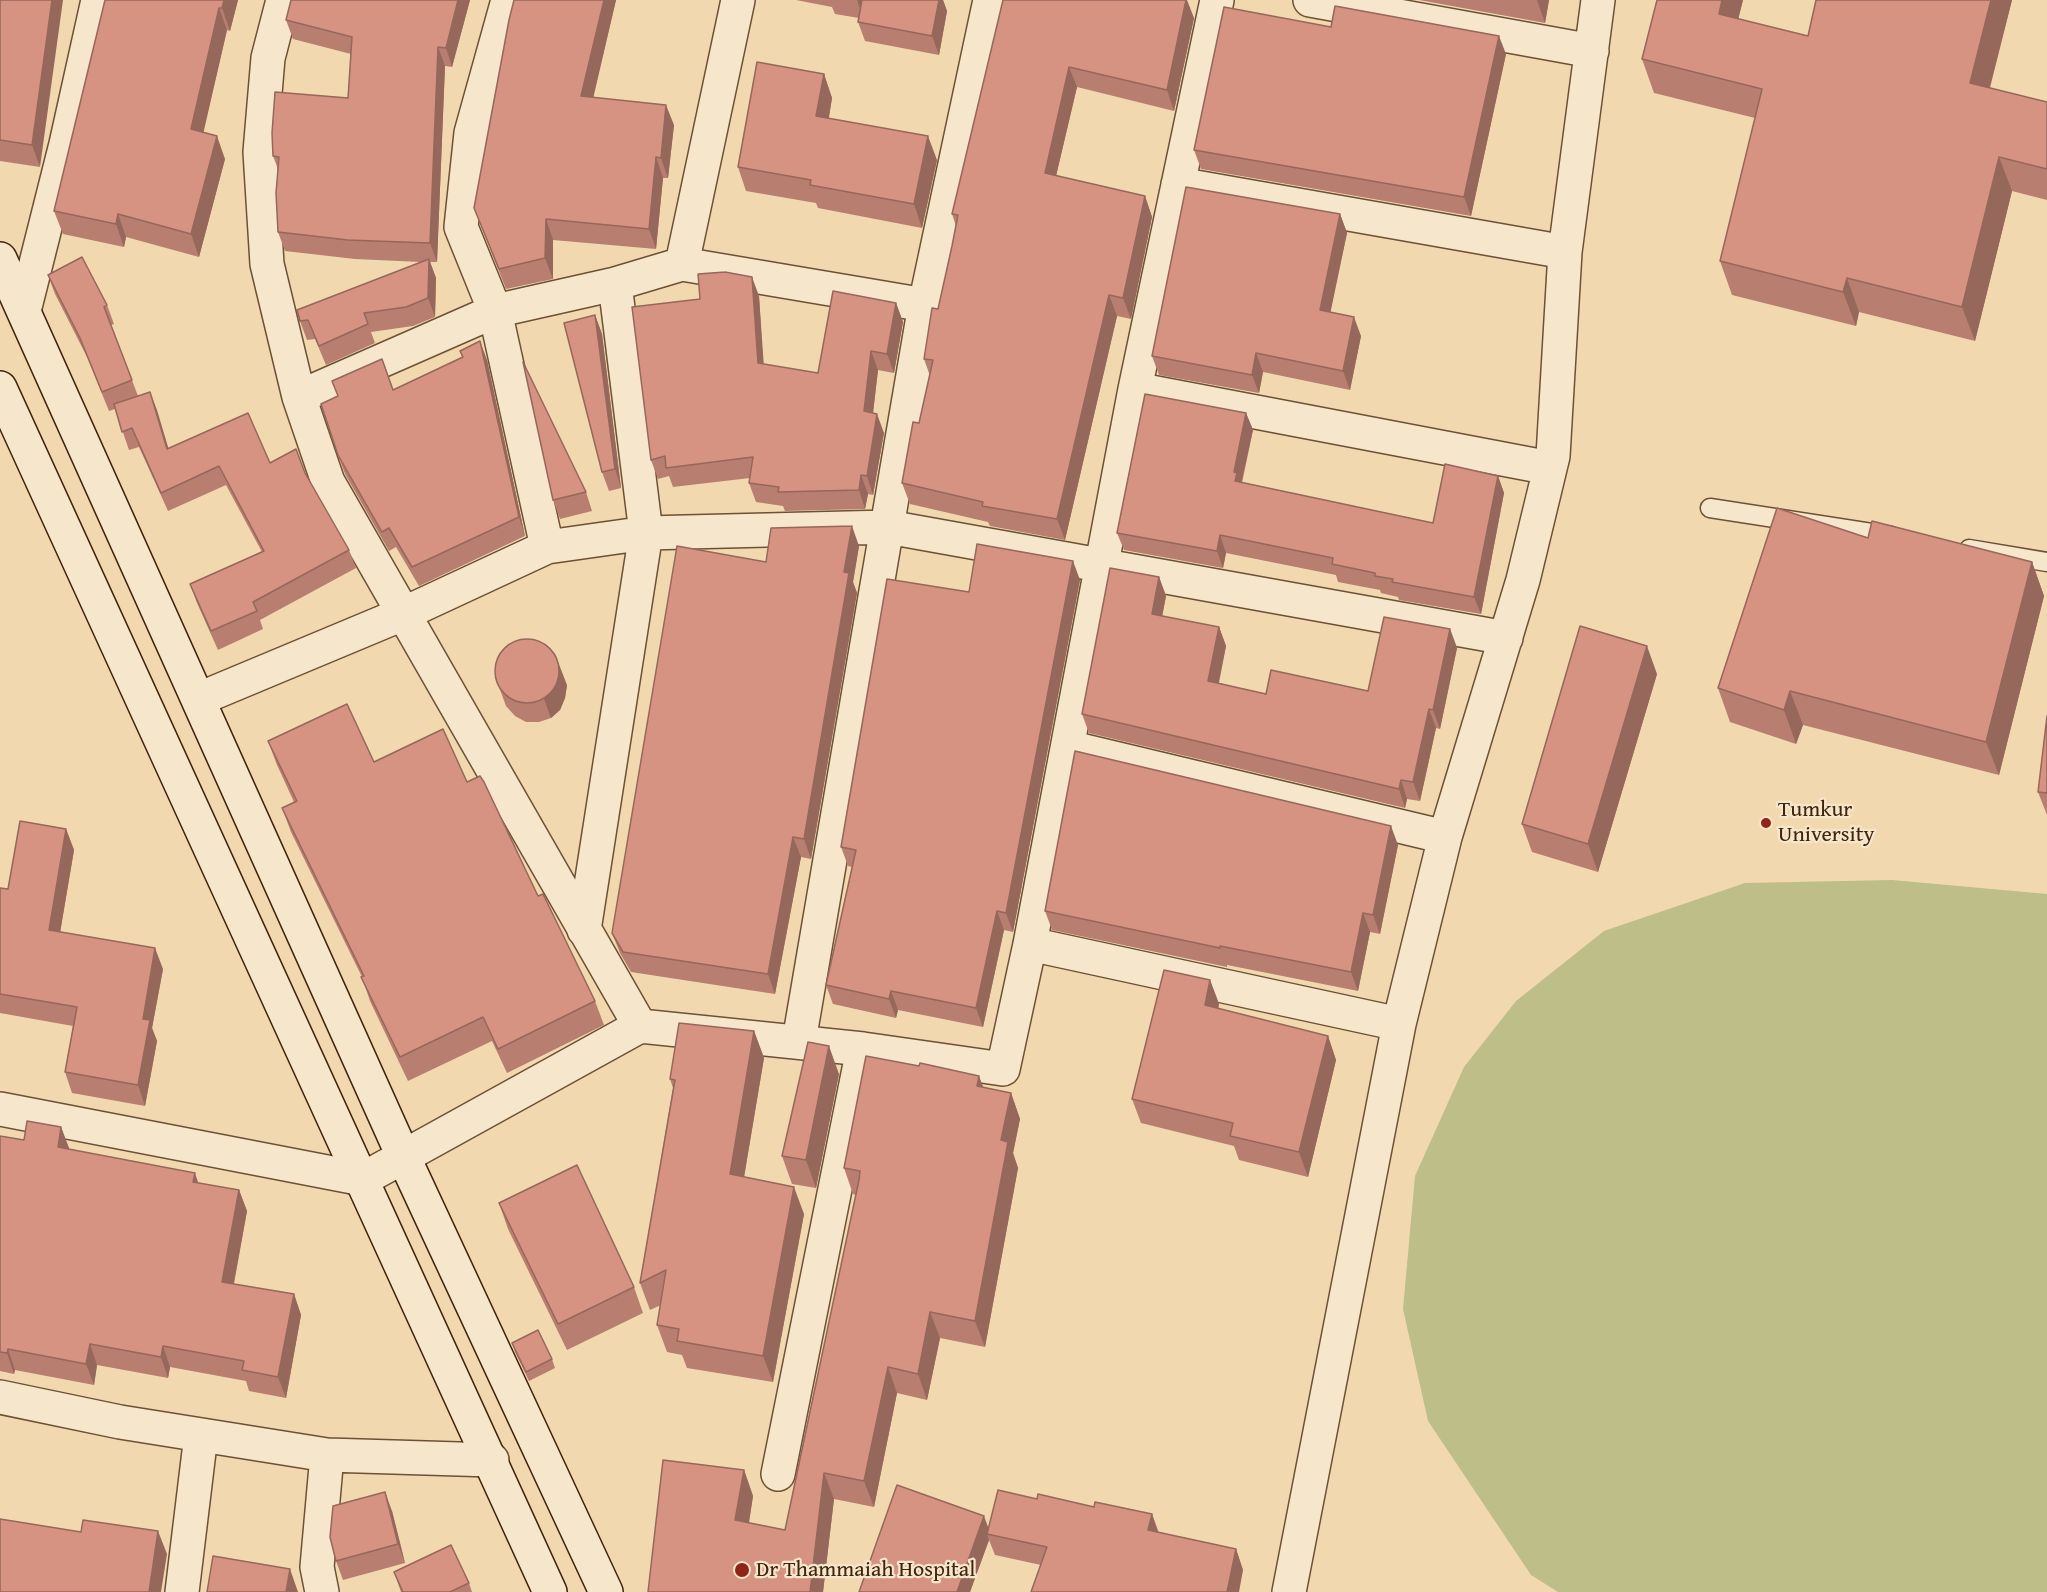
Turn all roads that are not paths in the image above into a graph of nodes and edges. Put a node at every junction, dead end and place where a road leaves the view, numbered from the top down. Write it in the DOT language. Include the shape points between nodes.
graph roads {
  1 [pos="98,0"];
  2 [pos="283,0"];
  3 [pos="508,0"];
  4 [pos="738,0"];
  5 [pos="990,0"];
  6 [pos="1217,0"];
  7 [pos="1310,0"];
  8 [pos="1598,0"];
  9 [pos="1592,51"];
  10 [pos="1178,184"];
  11 [pos="1565,252"];
  12 [pos="0,259"];
  13 [pos="682,264"];
  14 [pos="615,284"];
  15 [pos="925,305"];
  16 [pos="24,311"];
  17 [pos="495,311"];
  18 [pos="0,388"];
  19 [pos="1134,389"];
  20 [pos="299,397"];
  21 [pos="1550,468"];
  22 [pos="1710,508"];
  23 [pos="888,527"];
  24 [pos="646,534"];
  25 [pos="1906,539"];
  26 [pos="1952,546"];
  27 [pos="547,547"];
  28 [pos="2047,562"];
  29 [pos="1102,565"];
  30 [pos="405,613"];
  31 [pos="1506,638"];
  32 [pos="199,699"];
  33 [pos="1068,747"];
  34 [pos="1445,837"];
  35 [pos="584,930"];
  36 [pos="1030,944"];
  37 [pos="1399,1024"];
  38 [pos="640,1026"];
  39 [pos="799,1041"];
  40 [pos="863,1049"];
  41 [pos="0,1109"];
  42 [pos="404,1158"];
  43 [pos="363,1179"];
  44 [pos="0,1397"];
  45 [pos="201,1435"];
  46 [pos="327,1455"];
  47 [pos="492,1460"];
  48 [pos="778,1474"];
  49 [pos="182,1592"];
  50 [pos="322,1592"];
  51 [pos="550,1592"];
  52 [pos="606,1592"];
  53 [pos="1289,1592"];
  1 -- 16 [label="street"];
  2 -- 20 [label="street" via="268,58 261,152 267,264"];
  3 -- 17 [label="street" via="471,133 461,227"];
  4 -- 13 [label="street"];
  5 -- 15 [label="street"];
  6 -- 10 [label="street"];
  7 -- 9 [label="street"];
  8 -- 9 [label="street"];
  9 -- 11 [label="street"];
  10 -- 11 [label="street"];
  10 -- 19 [label="street"];
  11 -- 21 [label="street"];
  12 -- 16 [label="street"];
  13 -- 14 [label="street"];
  13 -- 15 [label="street"];
  14 -- 17 [label="street"];
  14 -- 24 [label="street"];
  15 -- 23 [label="street"];
  16 -- 32 [label="street"];
  17 -- 20 [label="street"];
  17 -- 27 [label="street"];
  18 -- 43 [label="street"];
  19 -- 21 [label="street"];
  19 -- 29 [label="street"];
  20 -- 30 [label="street" via="328,482"];
  21 -- 31 [label="street"];
  22 -- 25 [label="lane"];
  23 -- 24 [label="street"];
  23 -- 29 [label="street"];
  23 -- 39 [label="street"];
  24 -- 27 [label="street"];
  24 -- 35 [label="street"];
  26 -- 28 [label="lane"];
  27 -- 30 [label="street"];
  29 -- 31 [label="street"];
  29 -- 33 [label="street"];
  30 -- 32 [label="street"];
  30 -- 35 [label="street"];
  31 -- 34 [label="street"];
  32 -- 42 [label="street"];
  33 -- 34 [label="street"];
  33 -- 36 [label="street"];
  34 -- 37 [label="street"];
  35 -- 38 [label="street"];
  36 -- 37 [label="street"];
  36 -- 40 [label="street" via="1003,1068"];
  37 -- 53 [label="street"];
  38 -- 39 [label="street"];
  38 -- 42 [label="street"];
  39 -- 40 [label="street"];
  40 -- 48 [label="street"];
  41 -- 43 [label="street"];
  42 -- 43 [label="street"];
  42 -- 52 [label="street"];
  43 -- 47 [label="street"];
  44 -- 45 [label="street"];
  45 -- 46 [label="street"];
  45 -- 49 [label="street"];
  46 -- 47 [label="street"];
  46 -- 50 [label="street" via="317,1567"];
  47 -- 51 [label="street"];
}
